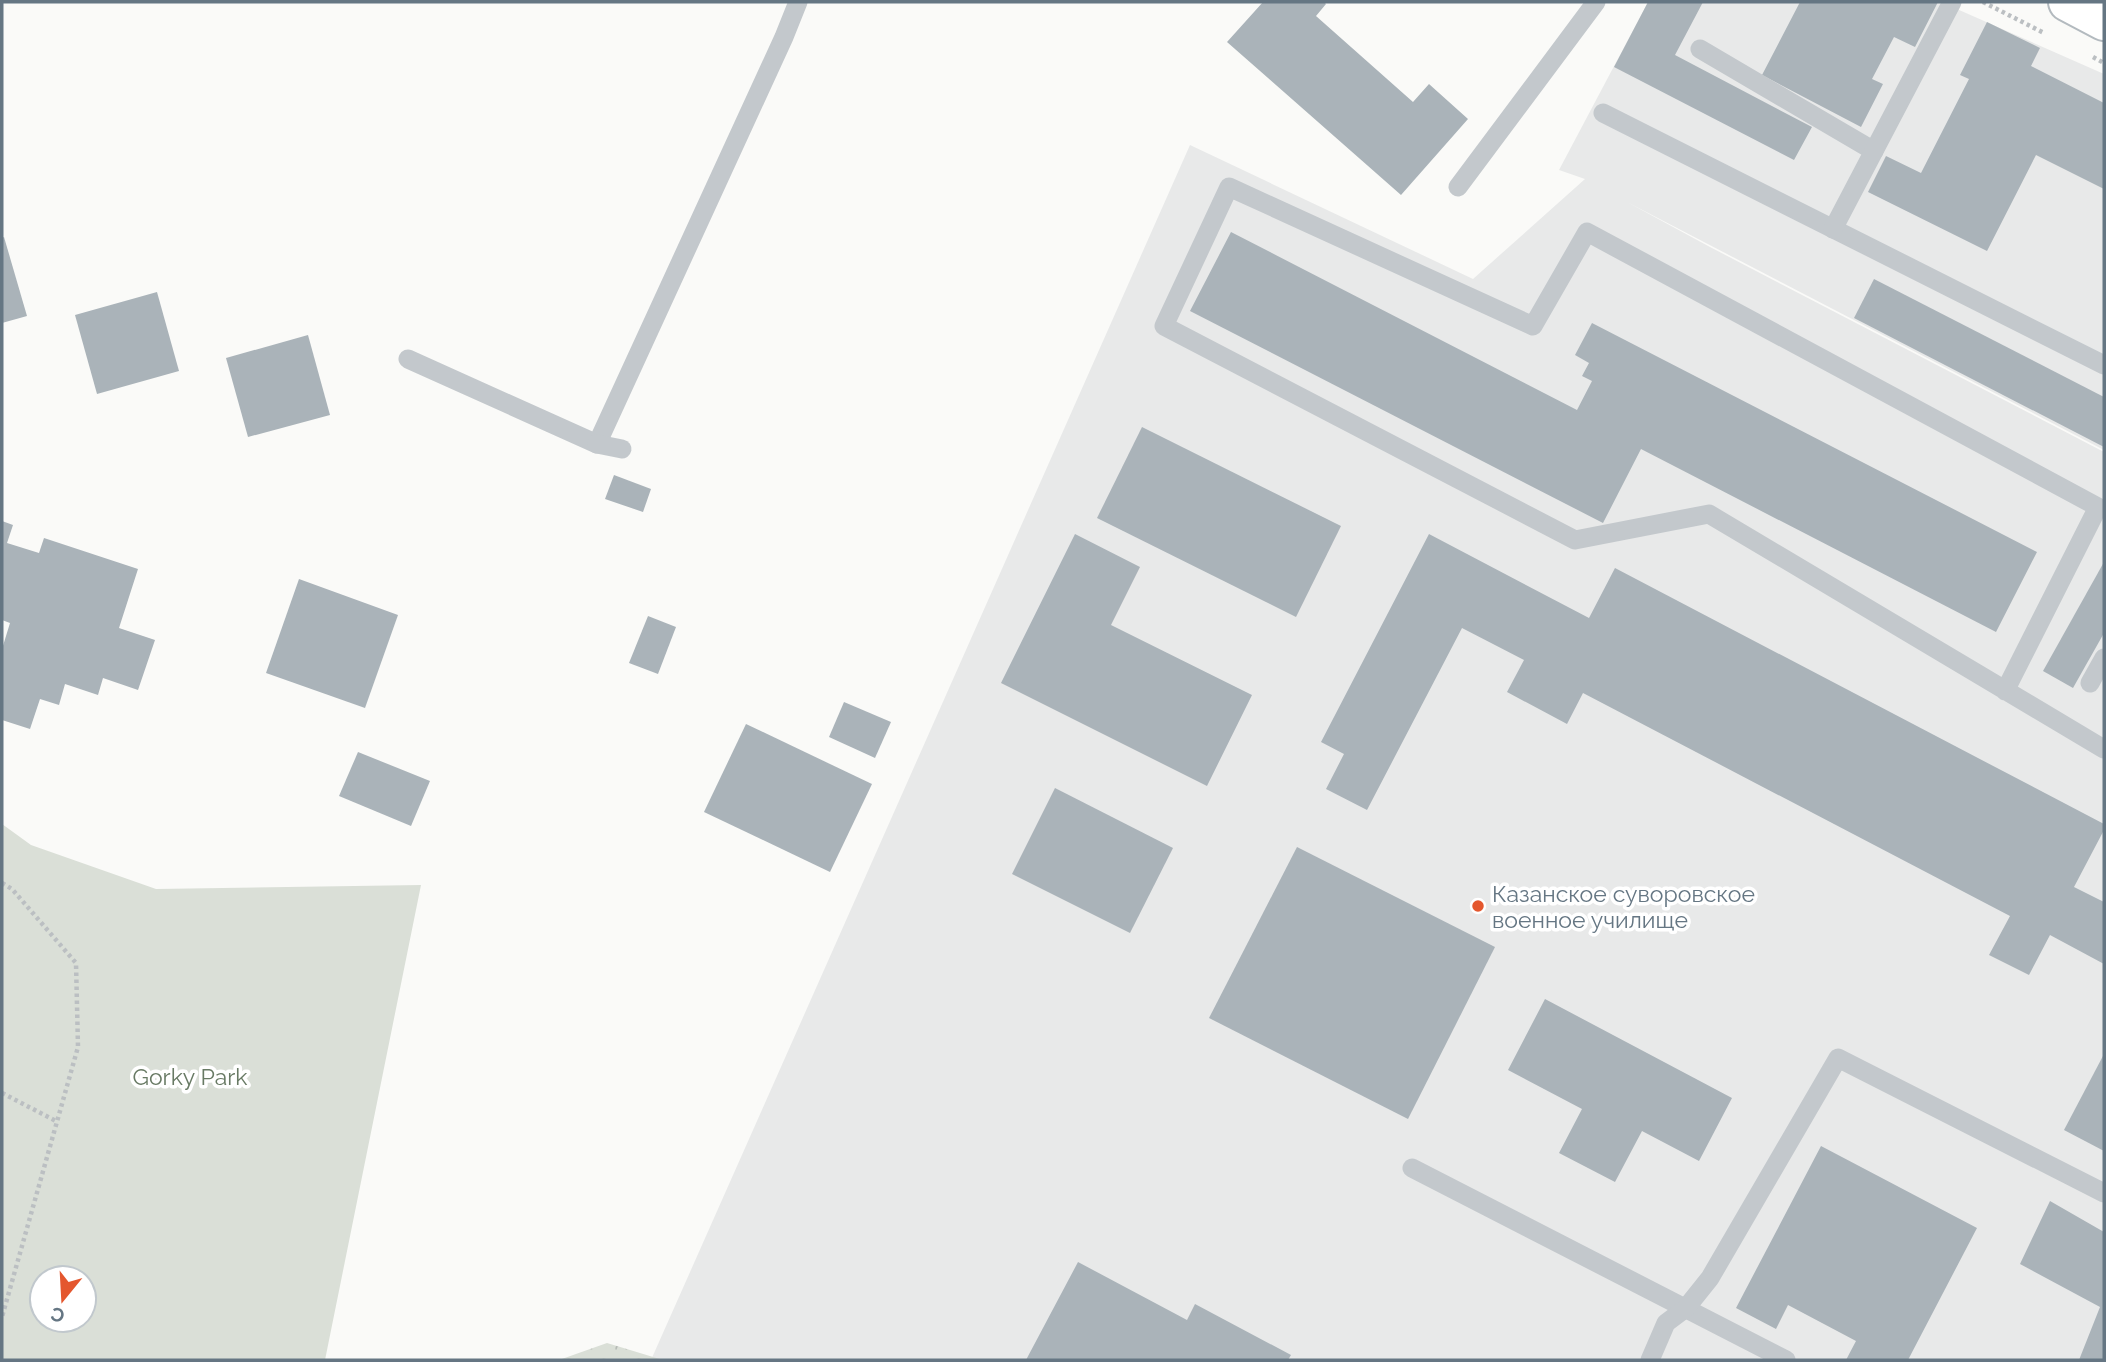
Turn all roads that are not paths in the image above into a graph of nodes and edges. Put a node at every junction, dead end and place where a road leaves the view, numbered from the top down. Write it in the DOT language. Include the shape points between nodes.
graph roads {
  1 [pos="798,2"];
  2 [pos="1596,2"];
  3 [pos="1952,2"];
  4 [pos="2068,2"];
  5 [pos="2104,21"];
  6 [pos="1700,49"];
  7 [pos="1603,113"];
  8 [pos="1874,151"];
  9 [pos="1458,187"];
  10 [pos="1833,229"];
  11 [pos="408,359"];
  12 [pos="2104,365"];
  13 [pos="597,444"];
  14 [pos="622,449"];
  15 [pos="2104,657"];
  16 [pos="2090,683"];
  17 [pos="2005,691"];
  18 [pos="2104,749"];
  19 [pos="1412,1168"];
  20 [pos="2104,1192"];
  21 [pos="1686,1308"];
  22 [pos="1650,1360"];
  23 [pos="1786,1360"];
  1 -- 13 [label="lane"];
  2 -- 9 [label="lane"];
  3 -- 8 [label="lane"];
  4 -- 5 [label="main road"];
  6 -- 8 [label="lane"];
  7 -- 10 [label="lane"];
  8 -- 10 [label="lane"];
  10 -- 12 [label="lane"];
  11 -- 13 [label="lane"];
  13 -- 14 [label="lane"];
  15 -- 16 [label="lane"];
  17 -- 17 [label="lane" via="1709,514 1575,540 1164,326 1229,187 1534,326 1587,232 2098,507"];
  17 -- 18 [label="lane"];
  19 -- 21 [label="lane"];
  20 -- 21 [label="lane" via="1838,1058 1710,1278"];
  21 -- 22 [label="lane" via="1666,1323"];
  21 -- 23 [label="lane"];
}
